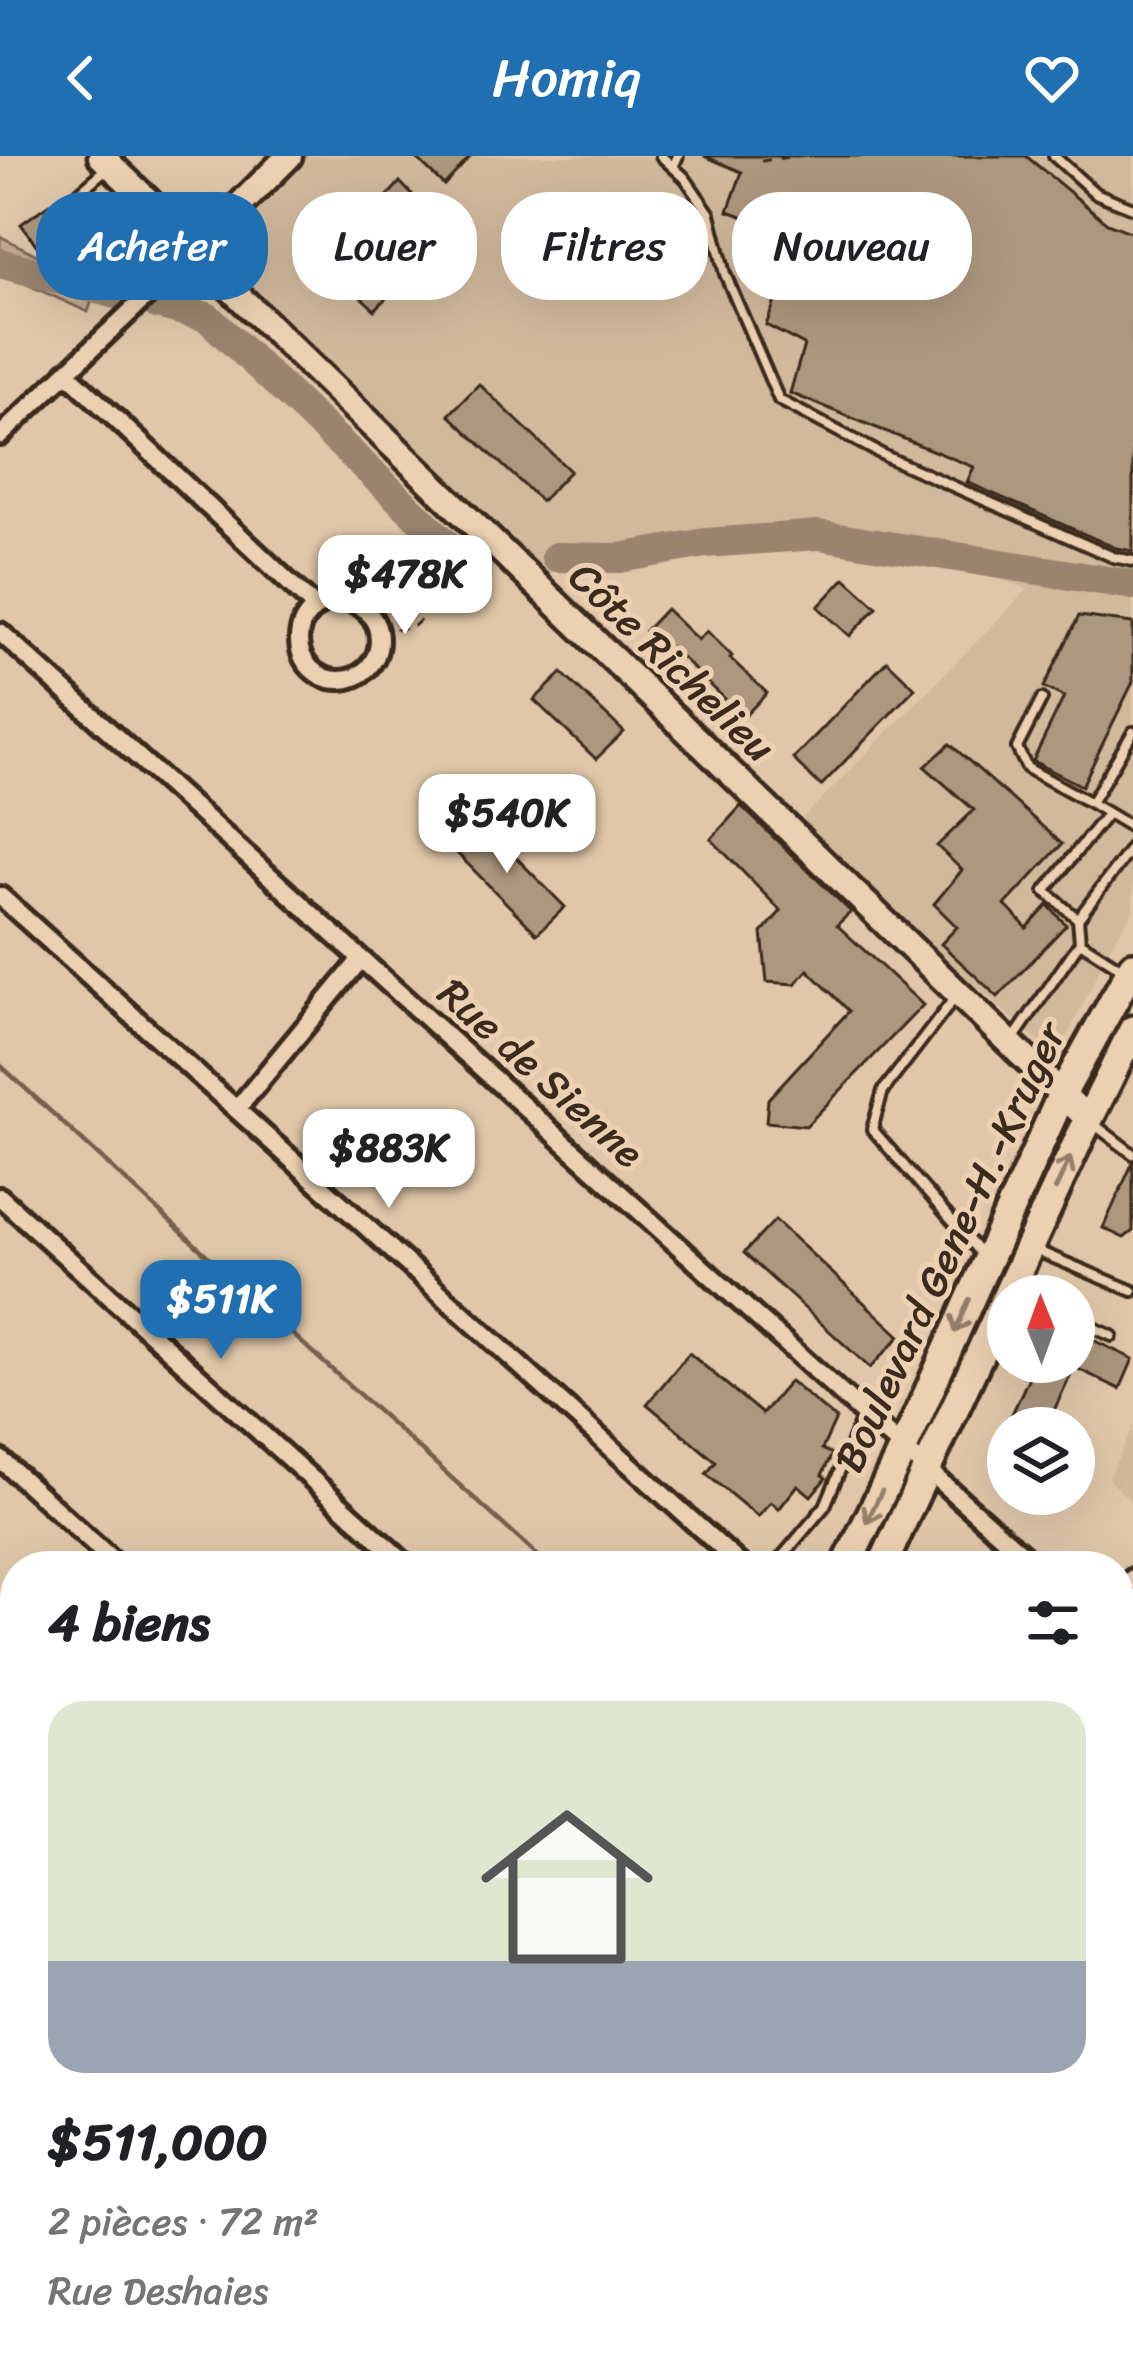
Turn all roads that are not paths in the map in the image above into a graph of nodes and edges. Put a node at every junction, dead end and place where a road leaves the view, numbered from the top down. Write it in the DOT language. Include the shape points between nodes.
graph roads {
  1 [pos="289,156"];
  2 [pos="661,156"];
  3 [pos="678,156"];
  4 [pos="1054,156"];
  5 [pos="106,160"];
  6 [pos="674,167"];
  7 [pos="76,192"];
  8 [pos="140,192"];
  9 [pos="253,192"];
  10 [pos="1133,208"];
  11 [pos="143,300"];
  12 [pos="243,300"];
  13 [pos="66,372"];
  14 [pos="0,436"];
  15 [pos="1133,561"];
  16 [pos="315,607"];
  17 [pos="0,632"];
  18 [pos="1042,699"];
  19 [pos="1133,732"];
  20 [pos="1091,803"];
  21 [pos="1107,814"];
  22 [pos="1132,826"];
  23 [pos="1133,844"];
  24 [pos="0,896"];
  25 [pos="1078,919"];
  26 [pos="1080,942"];
  27 [pos="361,959"];
  28 [pos="1132,972"];
  29 [pos="958,994"];
  30 [pos="1133,1030"];
  31 [pos="1010,1043"];
  32 [pos="1062,1094"];
  33 [pos="237,1109"];
  34 [pos="1089,1120"];
  35 [pos="1133,1154"];
  36 [pos="0,1197"];
  37 [pos="1029,1247"];
  38 [pos="987,1261"];
  39 [pos="1021,1275"];
  40 [pos="1133,1291"];
  41 [pos="1095,1328"];
  42 [pos="1112,1336"];
  43 [pos="987,1350"];
  44 [pos="864,1414"];
  45 [pos="903,1448"];
  46 [pos="0,1459"];
  47 [pos="926,1470"];
  48 [pos="101,1551"];
  49 [pos="391,1551"];
  50 [pos="725,1551"];
  51 [pos="787,1551"];
  52 [pos="853,1551"];
  53 [pos="889,1551"];
  54 [pos="1019,1551"];
  1 -- 9 [label="street"];
  2 -- 6 [label="lane"];
  3 -- 6 [label="lane"];
  4 -- 10 [label="lane" via="1095,193"];
  5 -- 7 [label="lane"];
  5 -- 8 [label="street, Côte Richelieu"];
  6 -- 15 [label="lane" via="710,214 725,274 779,400 886,458"];
  11 -- 13 [label="street"];
  12 -- 29 [label="street, Côte Richelieu"];
  13 -- 14 [label="street"];
  13 -- 16 [label="street"];
  16 -- 16 [label="street" via="298,641 308,666 330,679 356,676 374,658 378,632 365,609 340,599"];
  17 -- 27 [label="street, Rue de Sienne"];
  18 -- 20 [label="lane" via="1019,755 1027,768"];
  19 -- 20 [label="lane"];
  20 -- 21 [label="lane"];
  21 -- 22 [label="lane"];
  21 -- 25 [label="lane" via="1045,891"];
  23 -- 25 [label="lane"];
  24 -- 33 [label="street"];
  25 -- 26 [label="lane"];
  26 -- 28 [label="lane"];
  26 -- 31 [label="lane"];
  27 -- 33 [label="street"];
  27 -- 44 [label="street, Rue de Sienne"];
  28 -- 32 [label="main road, Boulevard Gene-H.-Kruger"];
  29 -- 31 [label="street, Côte Richelieu"];
  29 -- 38 [label="lane" via="883,1091 872,1129"];
  30 -- 34 [label="main road, Boulevard Gene-H.-Kruger"];
  31 -- 32 [label="street, Côte Richelieu"];
  32 -- 34 [label="street, Côte Richelieu"];
  32 -- 38 [label="main road, Boulevard Gene-H.-Kruger"];
  33 -- 50 [label="street"];
  34 -- 35 [label="lane"];
  37 -- 34 [label="main road, Boulevard Gene-H.-Kruger, one-way"];
  36 -- 49 [label="street"];
  37 -- 39 [label="main road, Boulevard Gene-H.-Kruger"];
  37 -- 40 [label="lane"];
  38 -- 45 [label="main road, Boulevard Gene-H.-Kruger, one-way"];
  41 -- 42 [label="lane"];
  43 -- 47 [label="main road, Boulevard Gene-H.-Kruger"];
  44 -- 45 [label="street, Rue de Sienne"];
  44 -- 51 [label="lane" via="825,1506"];
  45 -- 47 [label="street, Rue de Sienne"];
  45 -- 52 [label="main road, Boulevard Gene-H.-Kruger, one-way"];
  46 -- 48 [label="street"];
  47 -- 53 [label="main road, Boulevard Gene-H.-Kruger"];
  47 -- 54 [label="street, Rue de Sienne"];
}
